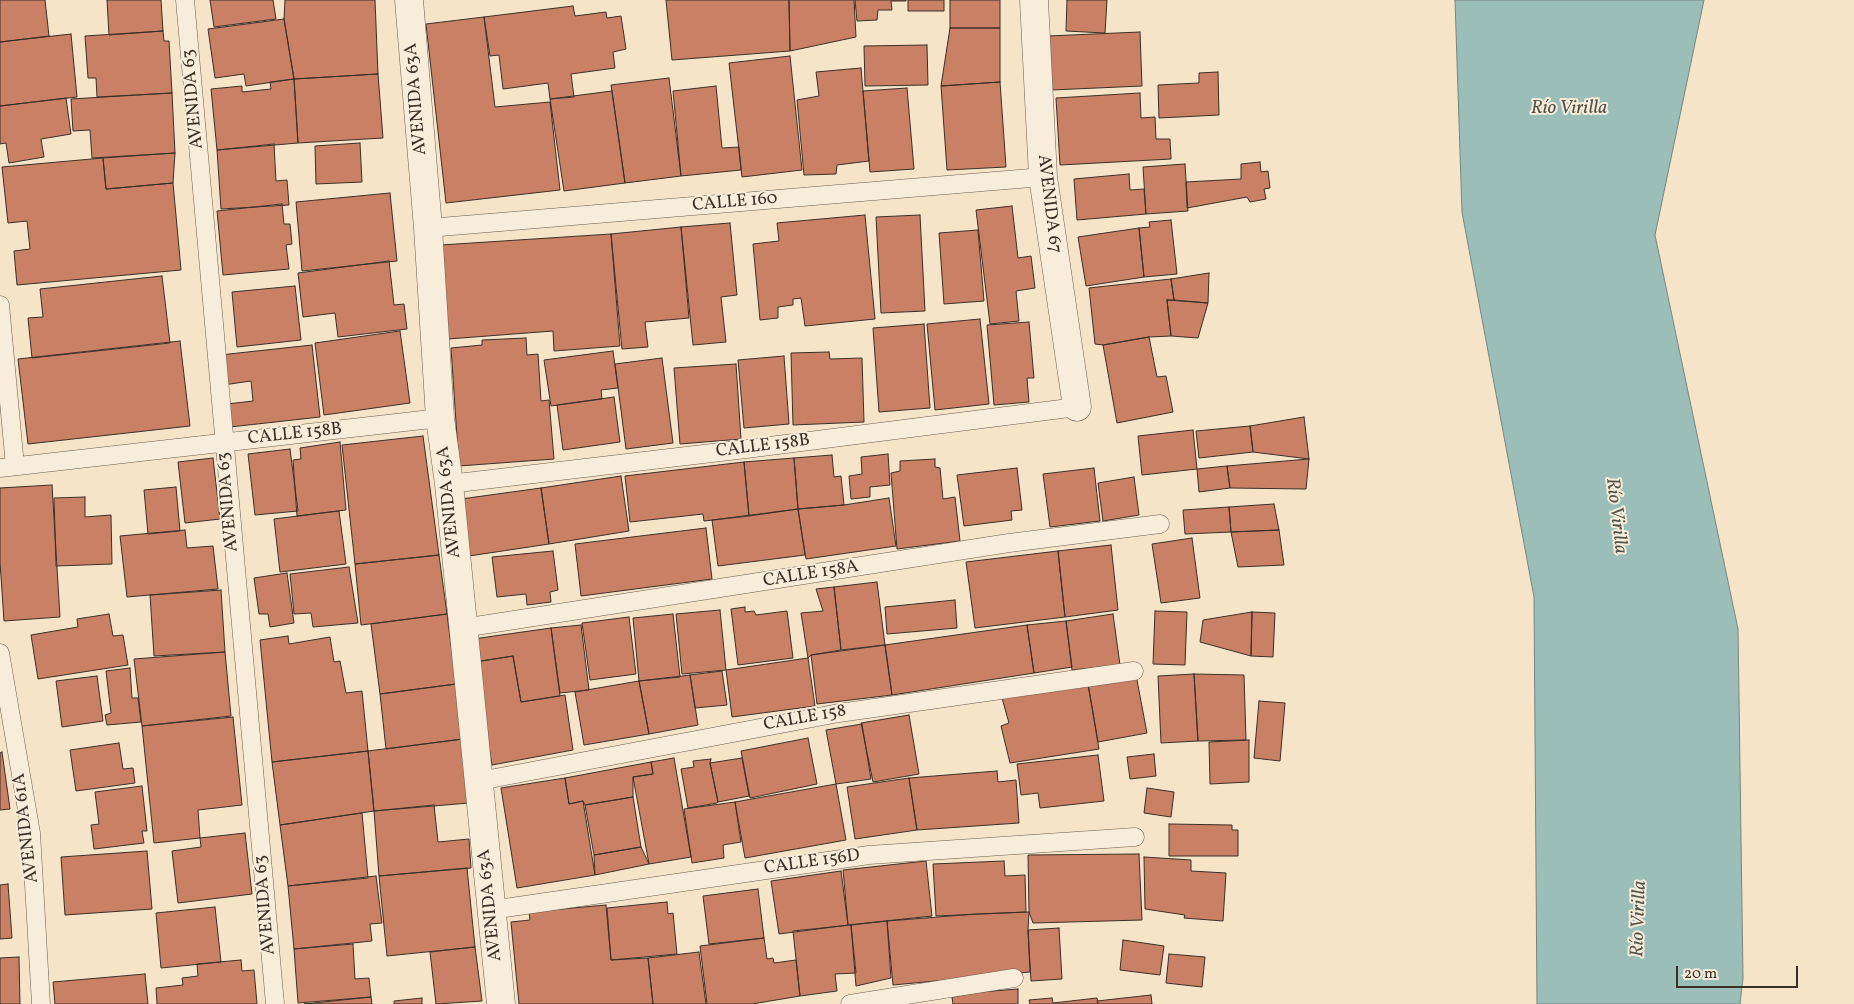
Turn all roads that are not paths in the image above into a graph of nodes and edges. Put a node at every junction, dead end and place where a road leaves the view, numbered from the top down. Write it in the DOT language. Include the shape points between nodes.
graph roads {
  1 [pos="185,0"];
  2 [pos="409,0"];
  3 [pos="1034,0"];
  4 [pos="1042,177"];
  5 [pos="428,228"];
  6 [pos="0,305"];
  7 [pos="1077,407"];
  8 [pos="440,418"];
  9 [pos="224,443"];
  10 [pos="8,467"];
  11 [pos="449,484"];
  12 [pos="1160,524"];
  13 [pos="463,628"];
  14 [pos="0,653"];
  15 [pos="1134,671"];
  16 [pos="479,781"];
  17 [pos="1135,837"];
  18 [pos="491,910"];
  19 [pos="1014,978"];
  20 [pos="41,1004"];
  21 [pos="275,1004"];
  22 [pos="500,1004"];
  23 [pos="850,1004"];
  1 -- 9 [label="lane, AVENIDA 63"];
  2 -- 5 [label="street, AVENIDA 63A"];
  3 -- 4 [label="street, AVENIDA 67"];
  4 -- 5 [label="lane, CALLE 160"];
  4 -- 7 [label="street, AVENIDA 67"];
  5 -- 8 [label="street, AVENIDA 63A"];
  6 -- 10 [label="lane"];
  7 -- 11 [label="lane, CALLE 158B"];
  8 -- 9 [label="lane, CALLE 158B"];
  8 -- 11 [label="street, AVENIDA 63A"];
  9 -- 10 [label="lane, CALLE 158B"];
  9 -- 21 [label="lane, AVENIDA 63"];
  11 -- 13 [label="street, AVENIDA 63A"];
  12 -- 13 [label="lane, CALLE 158A" via="1009,543"];
  13 -- 16 [label="street, AVENIDA 63A"];
  14 -- 20 [label="lane, AVENIDA 61A" via="31,833"];
  15 -- 16 [label="lane, CALLE 158" via="840,713"];
  16 -- 18 [label="street, AVENIDA 63A"];
  17 -- 18 [label="lane, CALLE 156D" via="869,855"];
  18 -- 22 [label="street, AVENIDA 63A"];
  19 -- 23 [label="lane"];
}
